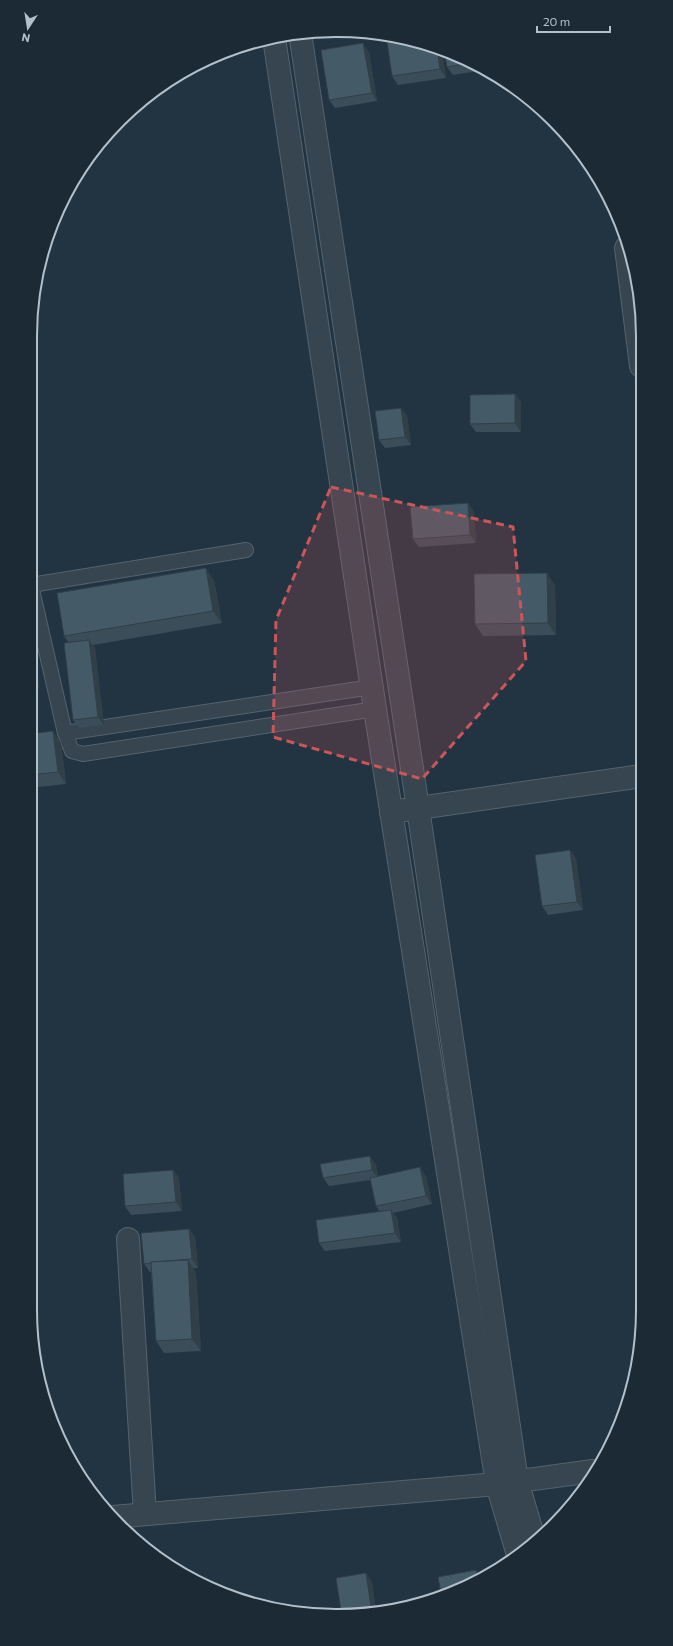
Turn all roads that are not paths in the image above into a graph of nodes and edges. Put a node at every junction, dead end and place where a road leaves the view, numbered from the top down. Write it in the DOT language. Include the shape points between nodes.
graph roads {
  1 [pos="301,40"];
  2 [pos="275,44"];
  3 [pos="629,273"];
  4 [pos="636,329"];
  5 [pos="246,550"];
  6 [pos="37,582"];
  7 [pos="37,609"];
  8 [pos="372,687"];
  9 [pos="375,708"];
  10 [pos="65,732"];
  11 [pos="636,777"];
  12 [pos="418,808"];
  13 [pos="391,812"];
  14 [pos="128,1239"];
  15 [pos="589,1472"];
  16 [pos="507,1482"];
  17 [pos="145,1514"];
  18 [pos="121,1517"];
  19 [pos="532,1536"];
  20 [pos="517,1548"];
  1 -- 12 [label="street"];
  2 -- 8 [label="street"];
  3 -- 4 [label="street"];
  5 -- 6 [label="lane"];
  7 -- 10 [label="lane"];
  8 -- 9 [label="street"];
  8 -- 10 [label="lane"];
  9 -- 10 [label="lane" via="83,754 72,751"];
  9 -- 13 [label="street"];
  11 -- 12 [label="street"];
  12 -- 13 [label="street"];
  12 -- 16 [label="street"];
  13 -- 16 [label="street"];
  14 -- 17 [label="street"];
  15 -- 16 [label="street"];
  16 -- 17 [label="street"];
  16 -- 19 [label="street"];
  16 -- 20 [label="street"];
  17 -- 18 [label="street"];
}
